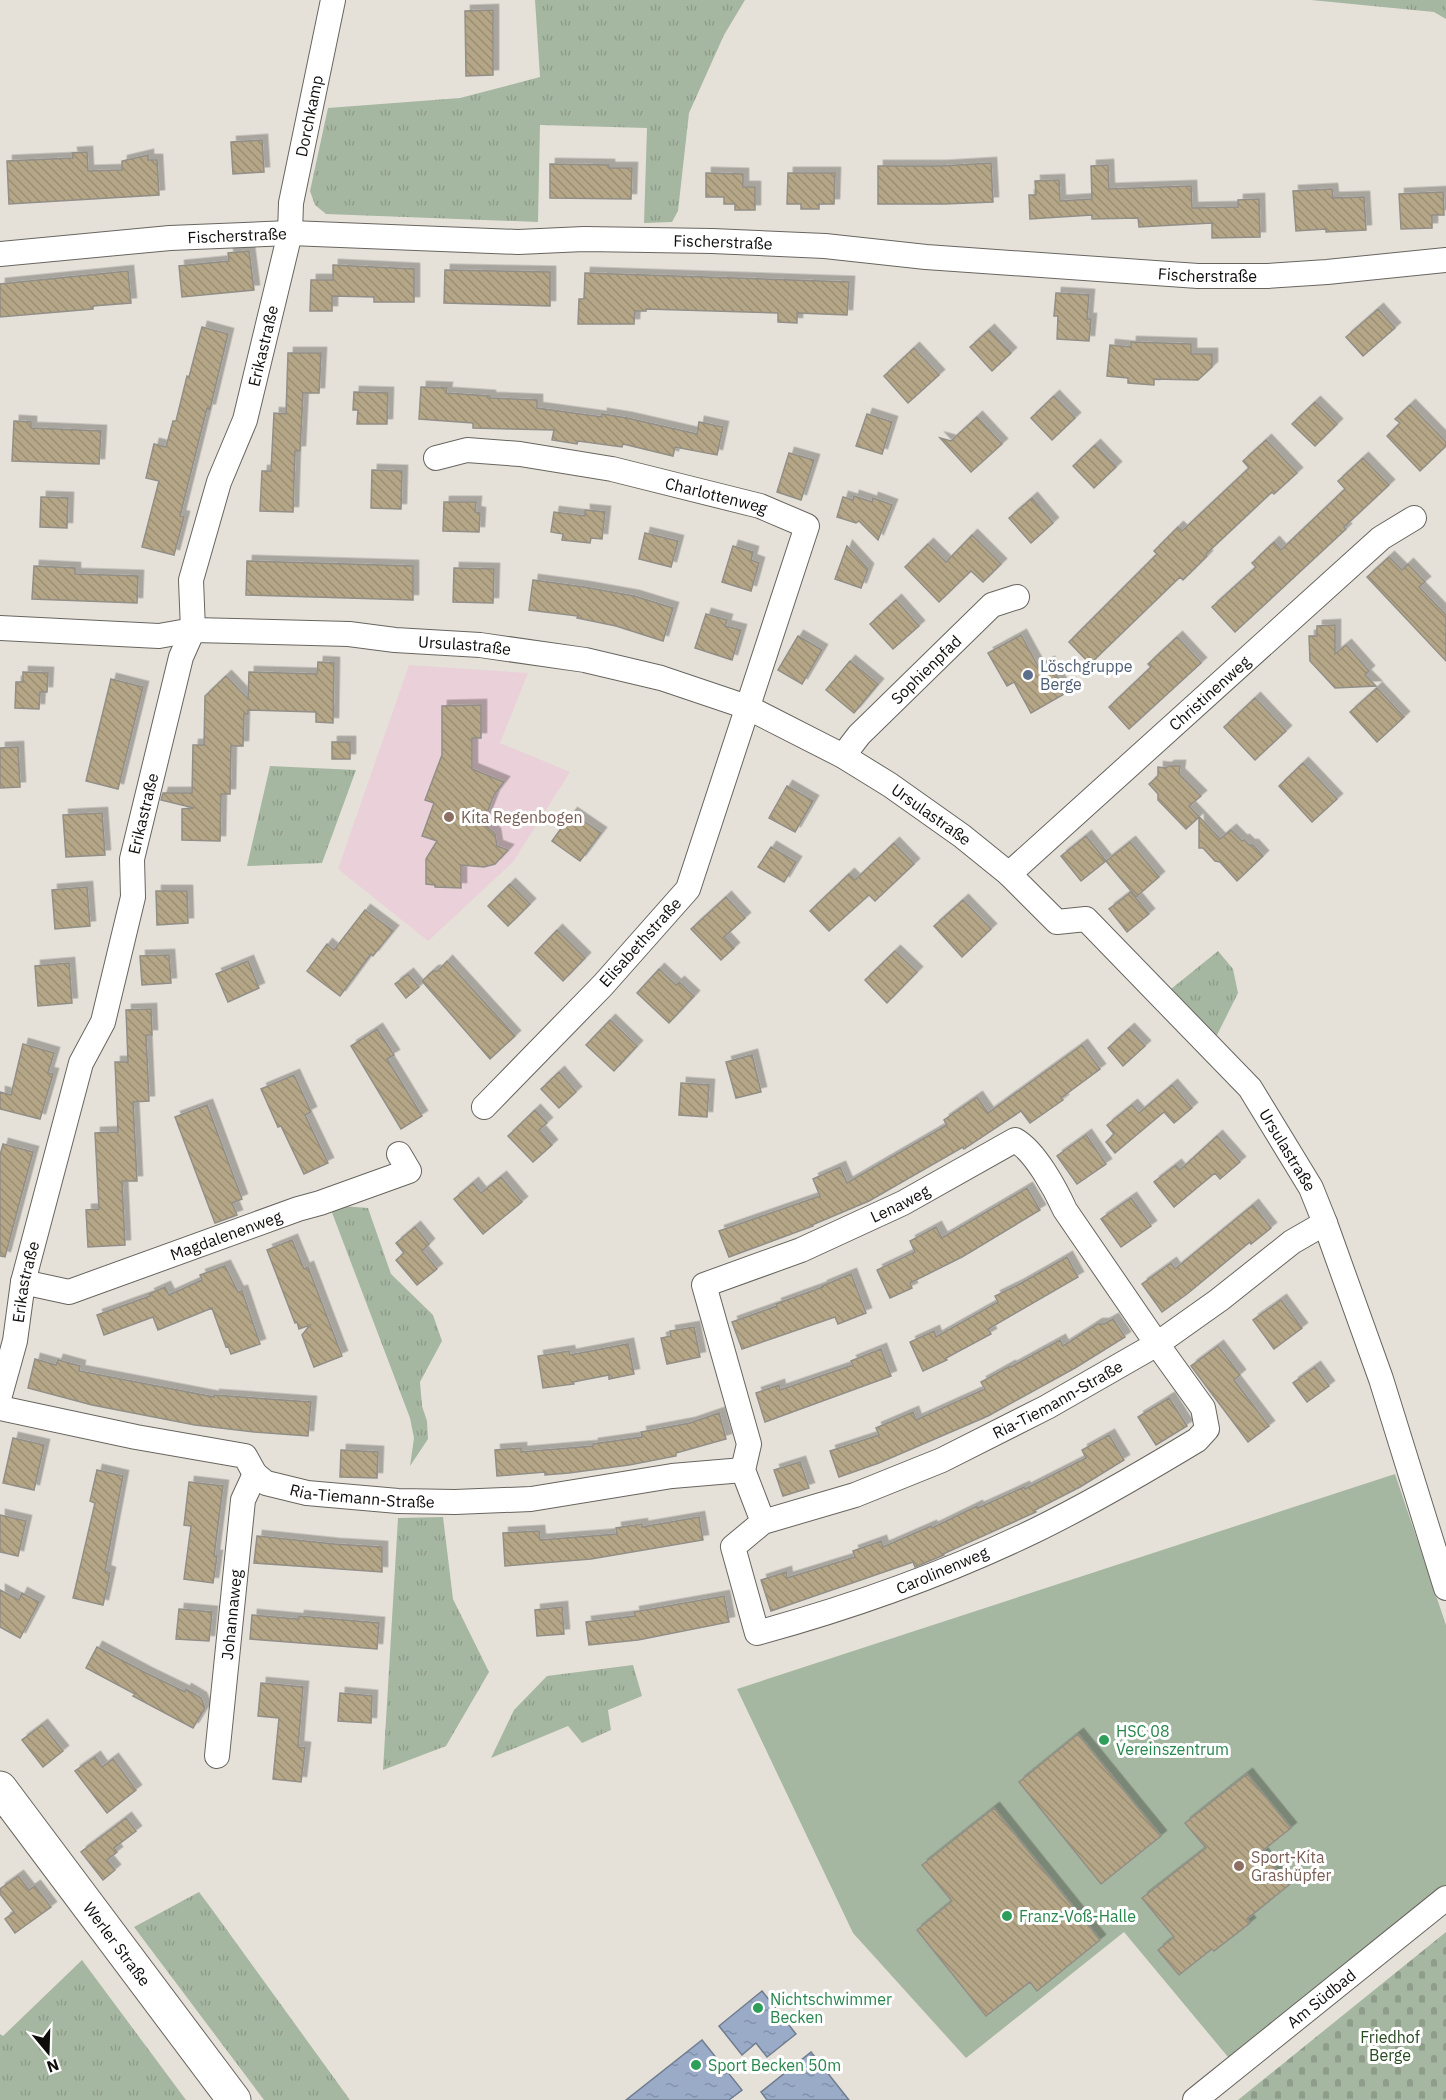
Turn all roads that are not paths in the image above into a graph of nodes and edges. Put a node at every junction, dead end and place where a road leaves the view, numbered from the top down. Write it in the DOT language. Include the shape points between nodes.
graph roads {
  1 [pos="333,0"];
  2 [pos="290,233"];
  3 [pos="0,254"];
  4 [pos="1446,260"];
  5 [pos="436,458"];
  6 [pos="1413,518"];
  7 [pos="1017,597"];
  8 [pos="0,628"];
  9 [pos="193,630"];
  10 [pos="747,707"];
  11 [pos="843,756"];
  12 [pos="1009,874"];
  13 [pos="484,1107"];
  14 [pos="399,1154"];
  15 [pos="1325,1223"];
  16 [pos="23,1282"];
  17 [pos="7,1340"];
  18 [pos="1157,1344"];
  19 [pos="0,1395"];
  20 [pos="0,1408"];
  21 [pos="1203,1408"];
  22 [pos="743,1470"];
  23 [pos="255,1474"];
  24 [pos="763,1522"];
  25 [pos="1446,1588"];
  26 [pos="217,1756"];
  27 [pos="0,1788"];
  28 [pos="1446,1898"];
  29 [pos="234,2100"];
  30 [pos="1196,2100"];
  1 -- 2 [label="street, Dorchkamp" via="291,203"];
  2 -- 3 [label="street, Fischerstraße" via="170,238"];
  2 -- 4 [label="street, Fischerstraße" via="518,242 584,239 825,246 926,258 1198,276 1267,276"];
  2 -- 9 [label="street, Erikastraße" via="245,420 219,482 191,580"];
  5 -- 10 [label="street, Charlottenweg" via="467,450 612,469 760,506 807,526"];
  6 -- 12 [label="street, Christinenweg" via="1381,538"];
  7 -- 11 [label="street, Sophienpfad" via="992,605 859,735"];
  8 -- 9 [label="street, Ursulastraße" via="159,636"];
  9 -- 10 [label="street, Ursulastraße" via="349,634 480,645 585,660 661,678"];
  9 -- 16 [label="street, Erikastraße" via="181,657 132,859 133,897 103,1022 81,1063"];
  10 -- 11 [label="street, Ursulastraße"];
  10 -- 13 [label="street, Elisabethstraße" via="688,889 603,985"];
  11 -- 12 [label="street, Ursulastraße" via="948,825"];
  12 -- 15 [label="street, Ursulastraße" via="1057,922 1086,919 1251,1088 1311,1188"];
  14 -- 16 [label="street, Magdalenenweg" via="409,1171 69,1292"];
  15 -- 18 [label="street, Ria-Tiemann-Straße" via="1292,1242"];
  15 -- 25 [label="street, Ursulastraße" via="1381,1379"];
  16 -- 17 [label="street, Erikastraße"];
  17 -- 19 [label="street, Erikastraße"];
  18 -- 21 [label="street, Lenaweg"];
  18 -- 22 [label="street, Lenaweg" via="1025,1145 1015,1140 903,1203 801,1250 704,1285 749,1444"];
  18 -- 24 [label="street, Ria-Tiemann-Straße" via="1047,1407 942,1460 855,1495"];
  20 -- 23 [label="street, Ria-Tiemann-Straße" via="245,1455"];
  21 -- 24 [label="street, Carolinenweg" via="1207,1429 1197,1440 1033,1531 906,1586 758,1633 733,1547"];
  22 -- 23 [label="street, Ria-Tiemann-Straße" via="672,1476 531,1499 455,1502 307,1493 266,1483"];
  22 -- 24 [label="street"];
  23 -- 26 [label="street, Johannaweg" via="243,1500"];
  27 -- 29 [label="main road, Werler Straße"];
  28 -- 30 [label="street, Am Südbad"];
}
